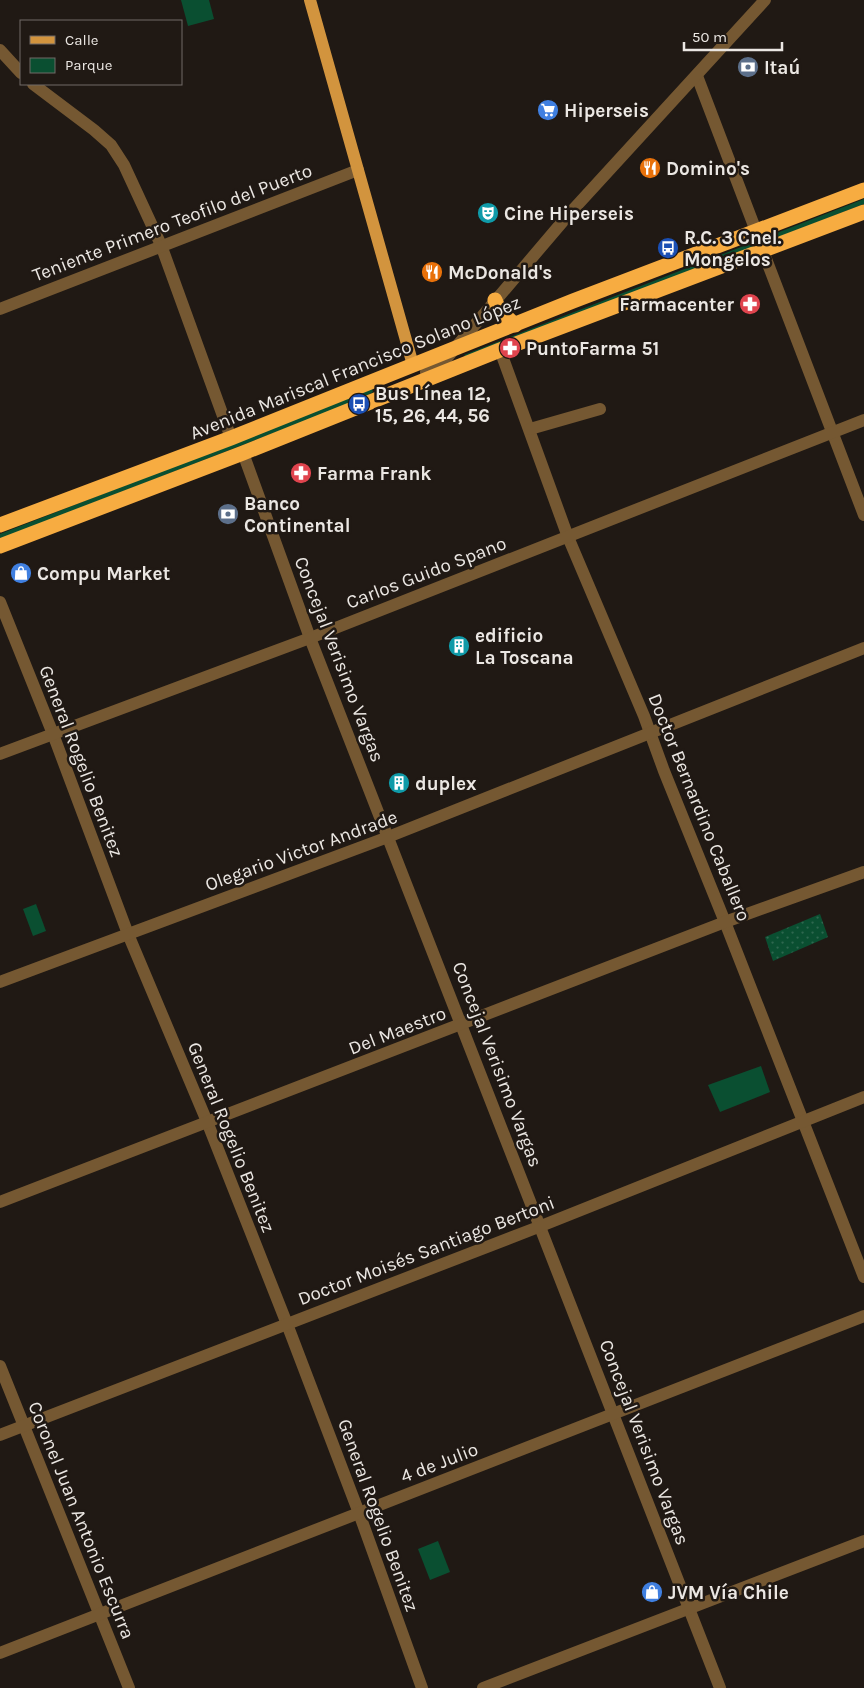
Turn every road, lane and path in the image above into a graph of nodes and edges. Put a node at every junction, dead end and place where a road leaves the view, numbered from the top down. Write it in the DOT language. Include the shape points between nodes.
graph roads {
  1 [pos="310,0"];
  2 [pos="765,0"];
  3 [pos="0,50"];
  4 [pos="20,72"];
  5 [pos="697,76"];
  6 [pos="34,85"];
  7 [pos="358,170"];
  8 [pos="864,190"];
  9 [pos="864,212"];
  10 [pos="756,231"];
  11 [pos="161,245"];
  12 [pos="763,251"];
  13 [pos="495,300"];
  14 [pos="0,309"];
  15 [pos="515,325"];
  16 [pos="453,350"];
  17 [pos="500,350"];
  18 [pos="414,365"];
  19 [pos="368,403"];
  20 [pos="600,409"];
  21 [pos="864,420"];
  22 [pos="530,429"];
  23 [pos="832,432"];
  24 [pos="231,438"];
  25 [pos="243,453"];
  26 [pos="864,515"];
  27 [pos="0,525"];
  28 [pos="568,537"];
  29 [pos="0,546"];
  30 [pos="0,602"];
  31 [pos="310,638"];
  32 [pos="864,648"];
  33 [pos="53,734"];
  34 [pos="651,734"];
  35 [pos="0,754"];
  36 [pos="388,837"];
  37 [pos="864,872"];
  38 [pos="726,922"];
  39 [pos="128,934"];
  40 [pos="0,982"];
  41 [pos="463,1025"];
  42 [pos="864,1098"];
  43 [pos="802,1121"];
  44 [pos="208,1124"];
  45 [pos="0,1202"];
  46 [pos="541,1226"];
  47 [pos="864,1278"];
  48 [pos="864,1316"];
  49 [pos="287,1324"];
  50 [pos="0,1366"];
  51 [pos="614,1414"];
  52 [pos="26,1426"];
  53 [pos="0,1435"];
  54 [pos="359,1513"];
  55 [pos="864,1541"];
  56 [pos="689,1608"];
  57 [pos="99,1614"];
  58 [pos="0,1653"];
  59 [pos="129,1688"];
  60 [pos="422,1688"];
  61 [pos="483,1688"];
  62 [pos="720,1688"];
  1 -- 7 [label="main road"];
  2 -- 5 [label="street"];
  3 -- 4 [label="street"];
  5 -- 10 [label="street"];
  5 -- 13 [label="street" via="570,213"];
  6 -- 11 [label="street" via="111,145 124,165"];
  7 -- 11 [label="street, Teniente Primero Teofilo del Puerto"];
  7 -- 18 [label="main road"];
  8 -- 10 [label="highway, Avenida Mariscal Francisco Solano López"];
  9 -- 12 [label="highway, Avenida Mariscal Francisco Solano López"];
  10 -- 15 [label="highway, Avenida Mariscal Francisco Solano López"];
  11 -- 14 [label="street, Teniente Primero Teofilo del Puerto"];
  11 -- 24 [label="street"];
  12 -- 17 [label="highway, Avenida Mariscal Francisco Solano López"];
  12 -- 23 [label="street"];
  13 -- 15 [label="highway" via="499,310"];
  13 -- 16 [label="street"];
  15 -- 16 [label="highway, Avenida Mariscal Francisco Solano López"];
  16 -- 18 [label="highway, Avenida Mariscal Francisco Solano López"];
  16 -- 19 [label="street" via="439,367 384,389"];
  17 -- 19 [label="highway, Avenida Mariscal Francisco Solano López"];
  17 -- 22 [label="street, Doctor Bernardino Caballero"];
  18 -- 24 [label="highway, Avenida Mariscal Francisco Solano López"];
  19 -- 25 [label="highway, Avenida Mariscal Francisco Solano López"];
  20 -- 22 [label="street"];
  21 -- 23 [label="street, Carlos Guido Spano"];
  22 -- 28 [label="street, Doctor Bernardino Caballero"];
  23 -- 26 [label="street"];
  23 -- 28 [label="street, Carlos Guido Spano"];
  24 -- 27 [label="highway, Avenida Mariscal Francisco Solano López"];
  25 -- 29 [label="highway, Avenida Mariscal Francisco Solano López"];
  25 -- 31 [label="street, Concejal Verisimo Vargas"];
  28 -- 31 [label="street, Carlos Guido Spano"];
  28 -- 34 [label="street, Doctor Bernardino Caballero"];
  30 -- 33 [label="street, General Rogelio Benitez"];
  31 -- 33 [label="street, Carlos Guido Spano"];
  31 -- 36 [label="street, Concejal Verisimo Vargas"];
  32 -- 34 [label="street, Olegario Victor Andrade"];
  33 -- 35 [label="street, Carlos Guido Spano"];
  33 -- 39 [label="street, General Rogelio Benitez"];
  34 -- 36 [label="street, Olegario Victor Andrade"];
  34 -- 38 [label="street, Doctor Bernardino Caballero"];
  36 -- 39 [label="street, Olegario Victor Andrade"];
  36 -- 41 [label="street, Concejal Verisimo Vargas"];
  37 -- 38 [label="street, Del Maestro"];
  38 -- 41 [label="street, Del Maestro"];
  38 -- 43 [label="street, Doctor Bernardino Caballero"];
  39 -- 40 [label="street, Olegario Victor Andrade"];
  39 -- 44 [label="street, General Rogelio Benitez"];
  41 -- 44 [label="street, Del Maestro"];
  41 -- 46 [label="street, Concejal Verisimo Vargas"];
  42 -- 43 [label="street, Doctor Moisés Santiago Bertoni"];
  43 -- 46 [label="street, Doctor Moisés Santiago Bertoni"];
  43 -- 47 [label="street, Doctor Bernardino Caballero"];
  44 -- 45 [label="street, Del Maestro"];
  44 -- 49 [label="street, General Rogelio Benitez"];
  46 -- 49 [label="street, Doctor Moisés Santiago Bertoni"];
  46 -- 51 [label="street, Concejal Verisimo Vargas"];
  48 -- 51 [label="street, 4 de Julio"];
  49 -- 52 [label="street, Doctor Moisés Santiago Bertoni"];
  49 -- 54 [label="street, General Rogelio Benitez"];
  50 -- 52 [label="street, Coronel Juan Antonio Escurra"];
  51 -- 54 [label="street, 4 de Julio"];
  51 -- 56 [label="street, Concejal Verisimo Vargas"];
  52 -- 53 [label="street, Doctor Moisés Santiago Bertoni"];
  52 -- 57 [label="street, Coronel Juan Antonio Escurra"];
  54 -- 57 [label="street, 4 de Julio"];
  54 -- 60 [label="street, General Rogelio Benitez"];
  55 -- 56 [label="street"];
  56 -- 61 [label="street"];
  56 -- 62 [label="street, Concejal Verisimo Vargas"];
  57 -- 58 [label="street, 4 de Julio"];
  57 -- 59 [label="street, Coronel Juan Antonio Escurra"];
}
